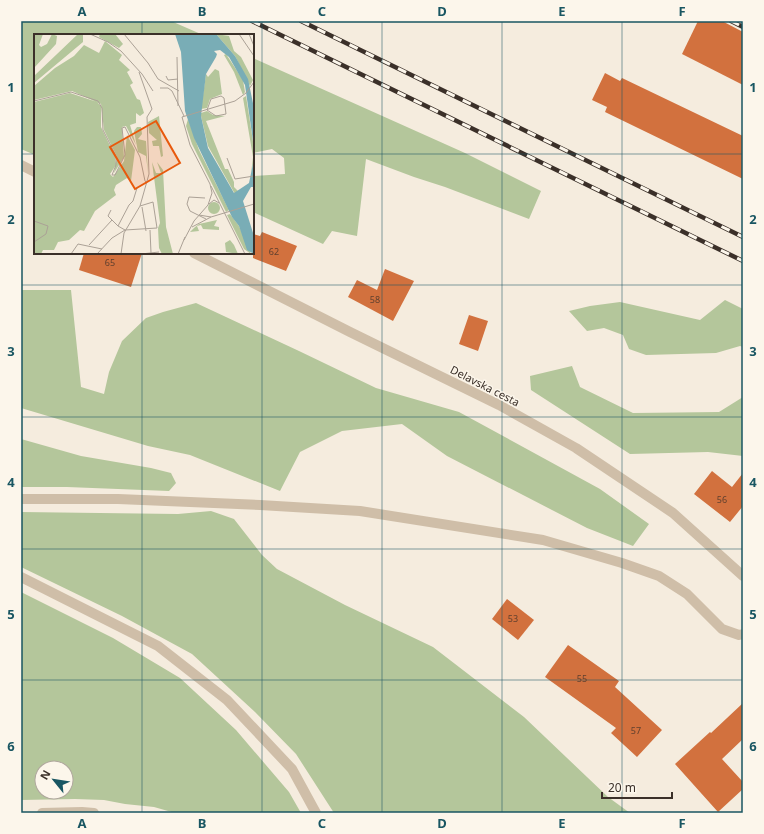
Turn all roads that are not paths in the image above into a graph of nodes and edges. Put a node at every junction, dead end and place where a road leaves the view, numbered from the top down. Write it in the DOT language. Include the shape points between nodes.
graph roads {
  1 [pos="21,165"];
  2 [pos="34,172"];
  3 [pos="196,254"];
  4 [pos="21,499"];
  5 [pos="743,576"];
  6 [pos="21,577"];
  7 [pos="743,634"];
  8 [pos="42,813"];
  9 [pos="94,813"];
  10 [pos="316,813"];
  1 -- 2 [label="street"];
  3 -- 5 [label="street, Delavska cesta" via="499,405 576,448 673,513"];
  4 -- 7 [label="street" via="118,499 360,511 543,540 659,576 687,594 722,629"];
  6 -- 10 [label="street" via="158,646 227,700 292,769"];
  8 -- 9 [label="street"];
}
